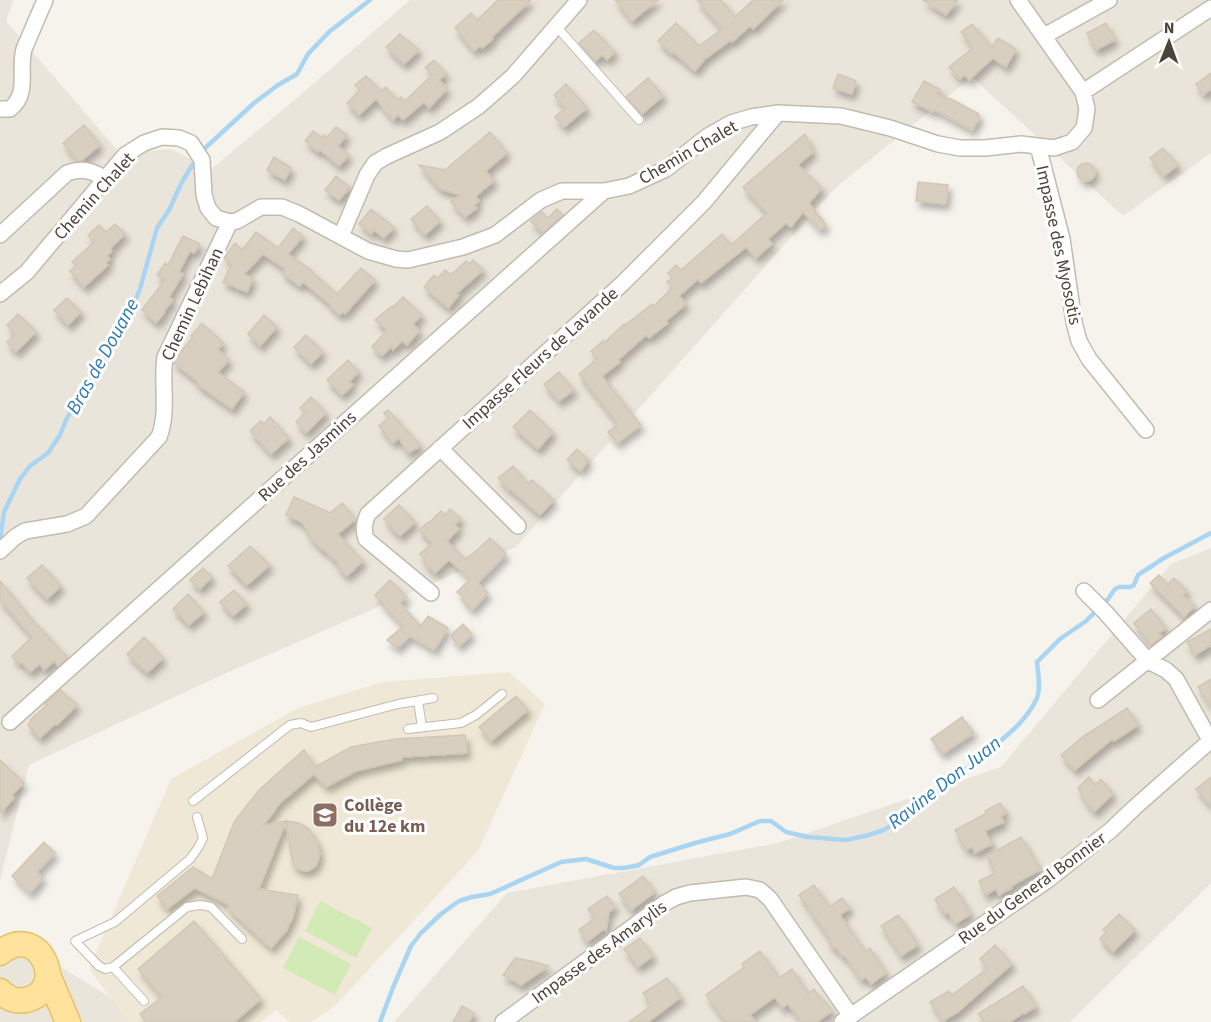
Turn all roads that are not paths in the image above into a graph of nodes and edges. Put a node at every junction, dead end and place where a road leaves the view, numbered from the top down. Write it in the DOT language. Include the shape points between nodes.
graph roads {
  1 [pos="45,0"];
  2 [pos="579,0"];
  3 [pos="1018,0"];
  4 [pos="1109,0"];
  5 [pos="1091,4"];
  6 [pos="1211,8"];
  7 [pos="556,26"];
  8 [pos="1044,36"];
  9 [pos="1083,92"];
  10 [pos="0,109"];
  11 [pos="778,113"];
  12 [pos="639,120"];
  13 [pos="1038,146"];
  14 [pos="105,179"];
  15 [pos="604,191"];
  16 [pos="230,222"];
  17 [pos="0,235"];
  18 [pos="341,236"];
  19 [pos="0,294"];
  20 [pos="1146,430"];
  21 [pos="440,448"];
  22 [pos="518,526"];
  23 [pos="0,551"];
  24 [pos="431,593"];
  25 [pos="1088,595"];
  26 [pos="1211,610"];
  27 [pos="1148,661"];
  28 [pos="502,694"];
  29 [pos="432,698"];
  30 [pos="1098,700"];
  31 [pos="418,701"];
  32 [pos="10,722"];
  33 [pos="422,727"];
  34 [pos="408,729"];
  35 [pos="1211,740"];
  36 [pos="194,801"];
  37 [pos="197,817"];
  38 [pos="242,939"];
  39 [pos="4,942"];
  40 [pos="113,968"];
  41 [pos="48,975"];
  42 [pos="7,996"];
  43 [pos="144,1001"];
  44 [pos="846,1019"];
  45 [pos="62,1022"];
  46 [pos="68,1022"];
  47 [pos="503,1022"];
  1 -- 10 [label="street" via="24,49 21,93 10,109"];
  2 -- 7 [label="street"];
  3 -- 8 [label="street"];
  4 -- 5 [label="street"];
  5 -- 8 [label="street"];
  6 -- 9 [label="street"];
  7 -- 12 [label="lane"];
  7 -- 18 [label="street" via="513,76 479,106 440,132 375,164"];
  8 -- 9 [label="street"];
  9 -- 13 [label="street, Chemin Chalet" via="1087,109 1084,128 1072,142 1054,148"];
  11 -- 13 [label="street, Chemin Chalet" via="841,116 960,148"];
  11 -- 15 [label="street, Chemin Chalet" via="731,123 666,169 629,186"];
  11 -- 21 [label="street, Impasse Fleurs de Lavande" via="704,202 623,283"];
  13 -- 20 [label="street, Impasse des Myosotis" via="1062,239 1079,341"];
  14 -- 16 [label="street, Chemin Chalet" via="125,155 144,143 162,137 179,138 191,143 202,160 208,208 216,218"];
  14 -- 17 [label="street" via="87,170 67,173"];
  14 -- 19 [label="street, Chemin Chalet" via="27,272"];
  15 -- 18 [label="street, Chemin Chalet" via="562,191 541,200 495,235 464,248 408,260 368,251"];
  15 -- 32 [label="street, Rue des Jasmins"];
  16 -- 18 [label="street, Chemin Chalet" via="261,207 282,207"];
  16 -- 23 [label="street, Chemin Lebihan" via="165,357 165,411 159,437 86,516 67,524 25,531"];
  21 -- 22 [label="street"];
  21 -- 24 [label="street, Impasse Fleurs de Lavande" via="377,505 364,522 366,539"];
  25 -- 27 [label="street"];
  26 -- 27 [label="street"];
  27 -- 30 [label="street"];
  27 -- 35 [label="street" via="1176,679"];
  28 -- 33 [label="lane" via="461,723"];
  29 -- 31 [label="lane"];
  31 -- 33 [label="lane"];
  31 -- 36 [label="lane" via="311,727 301,723 290,725"];
  33 -- 34 [label="lane"];
  35 -- 44 [label="street, Rue du General Bonnier" via="1111,830 1049,879"];
  37 -- 40 [label="lane" via="202,838 190,859 115,922 75,940 99,966"];
  38 -- 40 [label="lane" via="211,908 188,907"];
  39 -- 41 [label="main road" via="40,952"];
  40 -- 43 [label="lane"];
  41 -- 42 [label="main road" via="46,984 34,997"];
  41 -- 46 [label="main road"];
  42 -- 45 [label="main road"];
  44 -- 47 [label="street, Impasse des Amarylis" via="770,899 760,890 746,887 690,894 665,903"];
}
